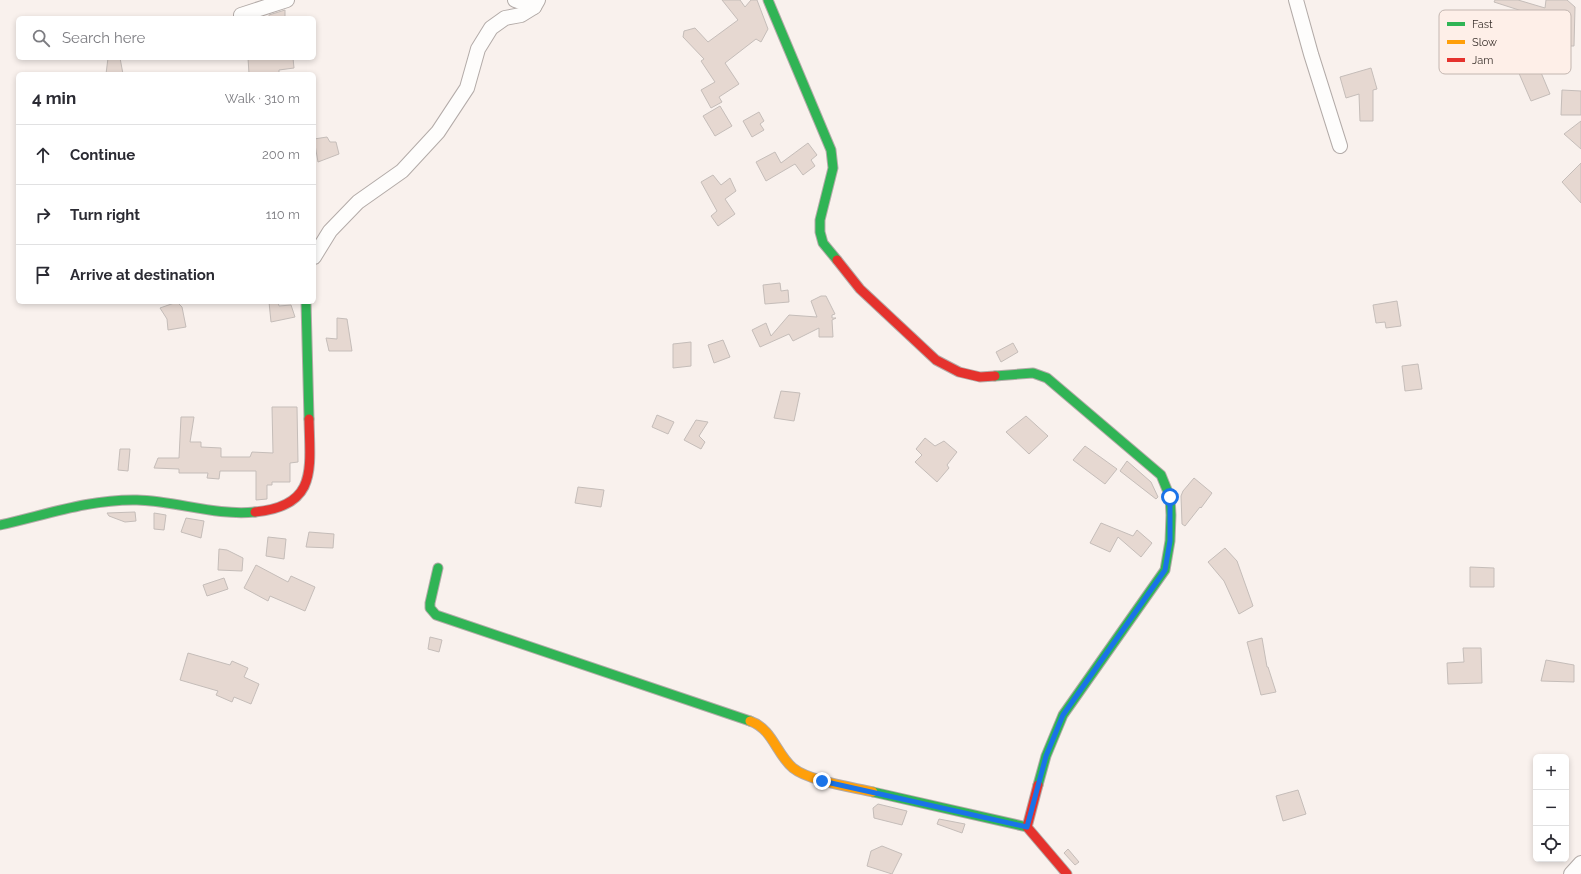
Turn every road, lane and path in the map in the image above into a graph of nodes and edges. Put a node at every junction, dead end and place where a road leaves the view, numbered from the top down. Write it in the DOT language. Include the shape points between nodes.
graph roads {
  1 [pos="287,0"];
  2 [pos="515,0"];
  3 [pos="768,0"];
  4 [pos="1296,0"];
  5 [pos="536,4"];
  6 [pos="241,15"];
  7 [pos="1340,146"];
  8 [pos="316,254"];
  9 [pos="306,304"];
  10 [pos="0,525"];
  11 [pos="438,568"];
  12 [pos="1027,827"];
  13 [pos="1581,863"];
  14 [pos="1067,874"];
  15 [pos="1571,874"];
  1 -- 6 [label="street"];
  2 -- 5 [label="street"];
  3 -- 12 [label="street" via="832,154 832,175 820,220 823,243 860,289 936,360 958,372 980,377 1033,373 1047,378 1161,475 1170,497 1170,541 1165,570 1063,715 1046,756"];
  4 -- 7 [label="street"];
  5 -- 8 [label="street" via="521,15 505,18 491,28 478,49 467,88 438,132 402,171 358,202 330,231"];
  9 -- 10 [label="street" via="310,466 303,491 288,505 267,511 240,513 138,500 113,501"];
  11 -- 12 [label="street" via="430,608 436,615 758,724 773,737 789,765 810,778"];
  12 -- 14 [label="street"];
  13 -- 15 [label="street"];
}
